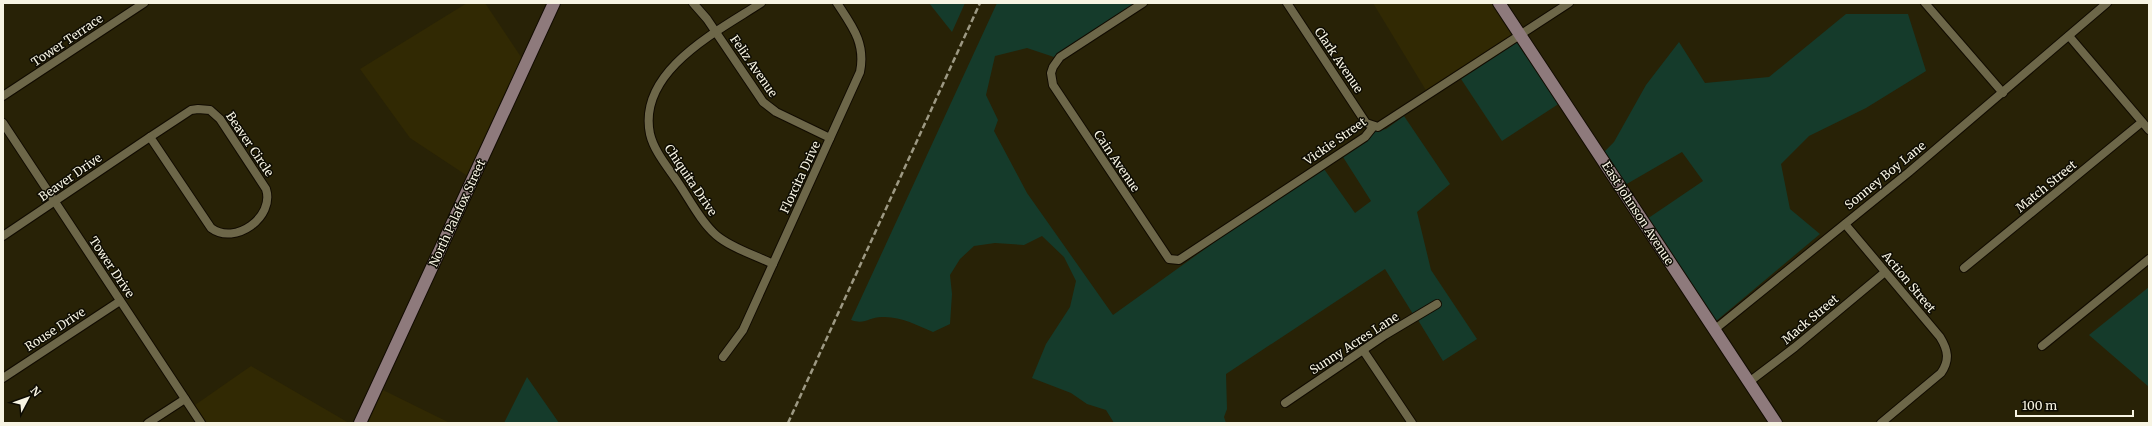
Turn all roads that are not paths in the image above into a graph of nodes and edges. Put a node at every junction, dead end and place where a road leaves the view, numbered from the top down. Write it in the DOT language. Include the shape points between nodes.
graph roads {
  1 [pos="144,3"];
  2 [pos="554,3"];
  3 [pos="693,3"];
  4 [pos="761,3"];
  5 [pos="837,3"];
  6 [pos="1143,3"];
  7 [pos="1287,3"];
  8 [pos="1499,3"];
  9 [pos="1569,3"];
  10 [pos="1925,3"];
  11 [pos="2107,3"];
  12 [pos="716,32"];
  13 [pos="1520,35"];
  14 [pos="2069,36"];
  15 [pos="2003,93"];
  16 [pos="3,96"];
  17 [pos="2142,122"];
  18 [pos="3,123"];
  19 [pos="1373,127"];
  20 [pos="2149,130"];
  21 [pos="150,137"];
  22 [pos="830,138"];
  23 [pos="54,202"];
  24 [pos="1845,224"];
  25 [pos="3,236"];
  26 [pos="2149,259"];
  27 [pos="1176,261"];
  28 [pos="773,264"];
  29 [pos="1964,268"];
  30 [pos="1885,272"];
  31 [pos="120,301"];
  32 [pos="1437,304"];
  33 [pos="1714,330"];
  34 [pos="2042,346"];
  35 [pos="1364,350"];
  36 [pos="723,357"];
  37 [pos="3,378"];
  38 [pos="1749,382"];
  39 [pos="185,399"];
  40 [pos="1285,403"];
  41 [pos="148,423"];
  42 [pos="201,423"];
  43 [pos="360,423"];
  44 [pos="1412,423"];
  45 [pos="1776,423"];
  46 [pos="1881,423"];
  1 -- 16 [label="street, Tower Terrace"];
  2 -- 43 [label="main road, North Palafox Street"];
  3 -- 12 [label="street, Feliz Avenue"];
  4 -- 12 [label="street, Chiquita Drive"];
  5 -- 22 [label="street, Florcita Drive" via="857,33 862,63"];
  6 -- 27 [label="street, Cain Avenue" via="1060,57 1051,73 1053,85 1066,106 1168,258"];
  7 -- 19 [label="street, Clark Avenue" via="1366,123"];
  8 -- 13 [label="main road, East Johnson Avenue"];
  9 -- 13 [label="street, Vickie Street"];
  10 -- 15 [label="street"];
  11 -- 14 [label="street, Sonney Boy Lane"];
  12 -- 22 [label="street, Feliz Avenue" via="763,102 776,112"];
  12 -- 28 [label="street, Chiquita Drive" via="663,77 652,98 650,134 659,154 712,232 722,240"];
  13 -- 19 [label="street, Vickie Street" via="1384,126"];
  13 -- 33 [label="main road, East Johnson Avenue"];
  14 -- 15 [label="street, Sonney Boy Lane"];
  14 -- 17 [label="street"];
  15 -- 24 [label="street, Sonney Boy Lane"];
  17 -- 20 [label="street"];
  17 -- 29 [label="street, Match Street"];
  18 -- 23 [label="street, Tower Drive"];
  19 -- 27 [label="street, Vickie Street" via="1365,137"];
  21 -- 21 [label="street, Beaver Circle" via="191,110 203,108 215,114 266,189 268,203 262,216 230,235 211,228"];
  21 -- 23 [label="street, Beaver Drive"];
  22 -- 28 [label="street, Florcita Drive"];
  23 -- 25 [label="street, Beaver Drive"];
  23 -- 31 [label="street, Tower Drive"];
  24 -- 30 [label="street, Action Street"];
  24 -- 33 [label="street, Sonney Boy Lane"];
  26 -- 34 [label="street"];
  28 -- 36 [label="street, Florcita Drive" via="739,338"];
  30 -- 38 [label="street, Mack Street"];
  30 -- 46 [label="street, Action Street" via="1940,337 1946,347 1947,359 1941,373"];
  31 -- 37 [label="street, Rouse Drive"];
  31 -- 39 [label="street, Tower Drive"];
  32 -- 35 [label="street, Sunny Acres Lane"];
  33 -- 38 [label="main road, East Johnson Avenue"];
  35 -- 40 [label="street, Sunny Acres Lane"];
  35 -- 44 [label="street"];
  38 -- 45 [label="main road, East Johnson Avenue"];
  39 -- 41 [label="street"];
  39 -- 42 [label="street, Tower Drive"];
}
